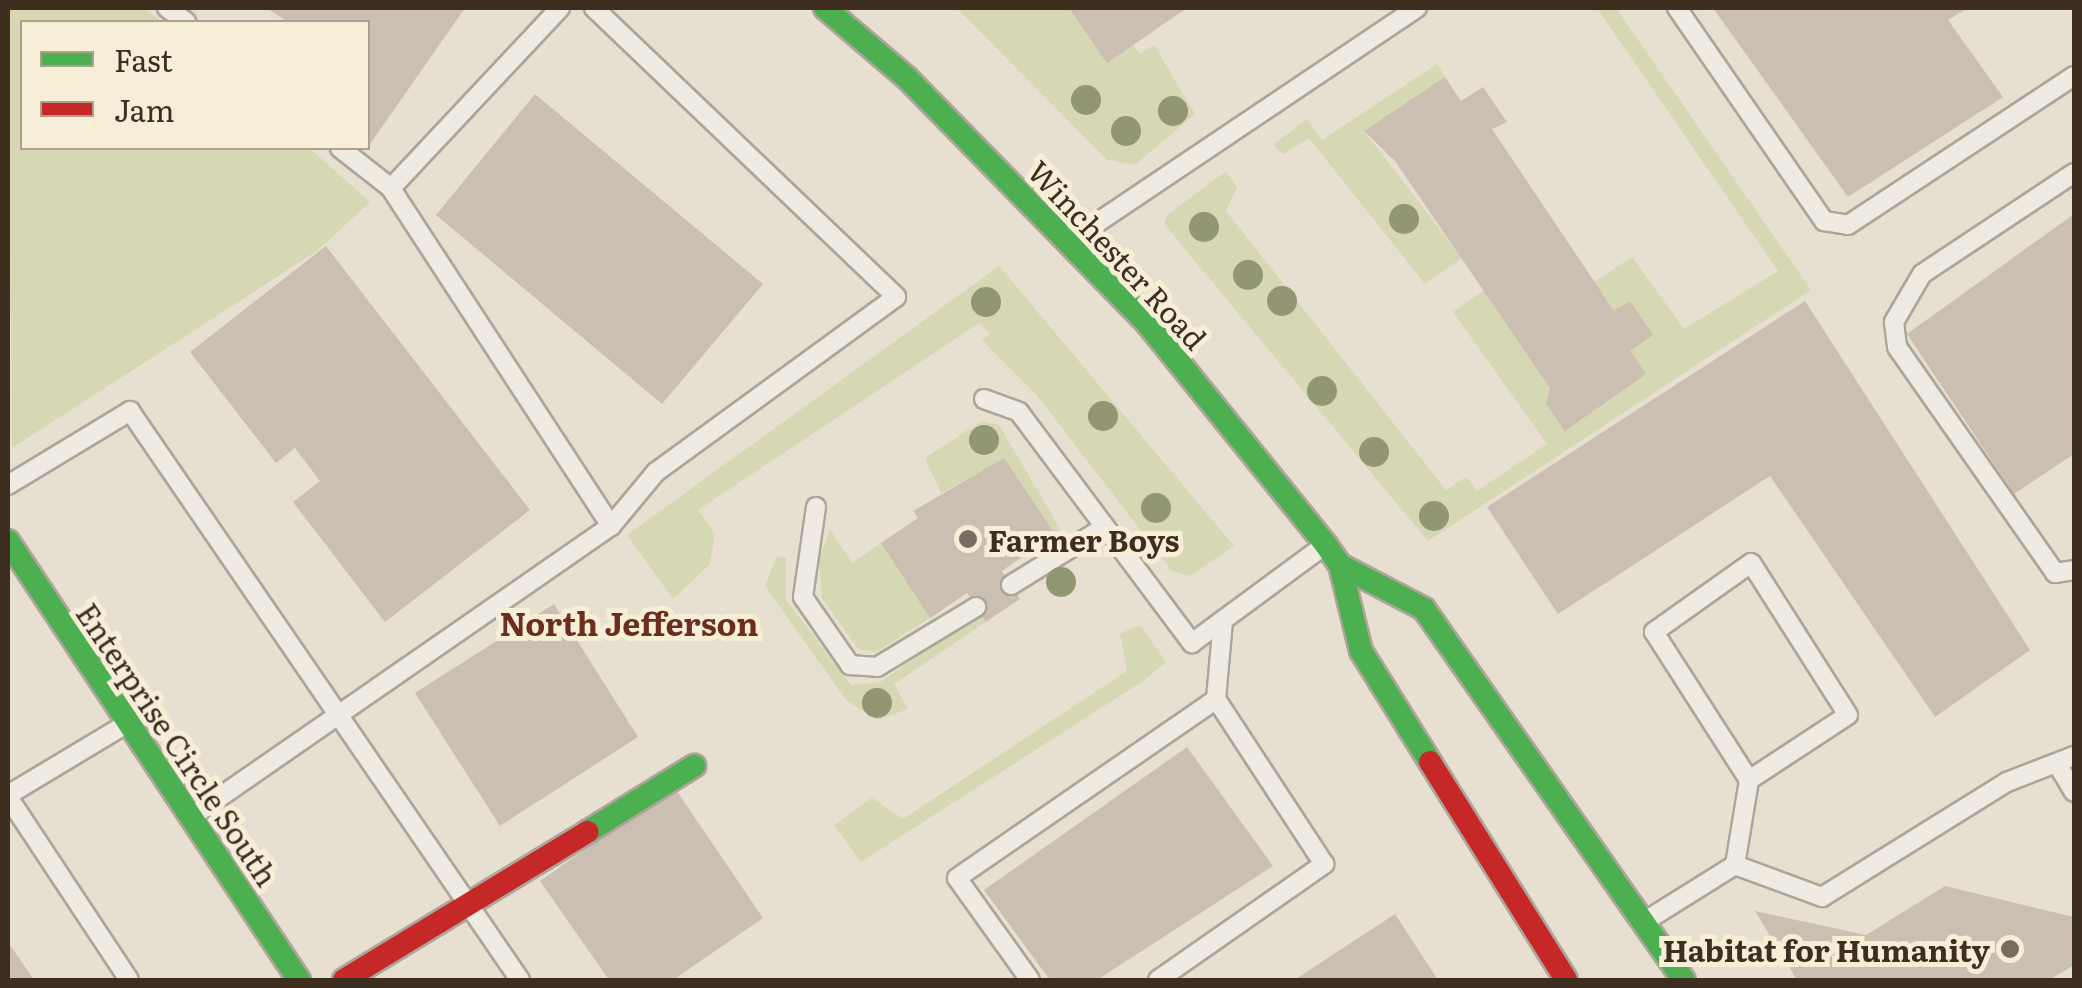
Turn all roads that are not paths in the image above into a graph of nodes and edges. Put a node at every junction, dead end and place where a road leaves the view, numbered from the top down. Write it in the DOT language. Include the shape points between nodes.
graph roads {
  1 [pos="560,8"];
  2 [pos="594,8"];
  3 [pos="825,8"];
  4 [pos="1418,8"];
  5 [pos="1677,8"];
  6 [pos="2074,76"];
  7 [pos="343,150"];
  8 [pos="2074,173"];
  9 [pos="391,188"];
  10 [pos="1070,241"];
  11 [pos="984,399"];
  12 [pos="8,485"];
  13 [pos="816,506"];
  14 [pos="612,526"];
  15 [pos="1105,528"];
  16 [pos="8,541"];
  17 [pos="1326,545"];
  18 [pos="1340,565"];
  19 [pos="2074,570"];
  20 [pos="1011,585"];
  21 [pos="976,607"];
  22 [pos="1223,620"];
  23 [pos="1216,698"];
  24 [pos="343,713"];
  25 [pos="128,722"];
  26 [pos="2067,762"];
  27 [pos="694,766"];
  28 [pos="1749,780"];
  29 [pos="2074,792"];
  30 [pos="8,796"];
  31 [pos="191,817"];
  32 [pos="1735,865"];
  33 [pos="476,906"];
  34 [pos="1646,920"];
  35 [pos="129,980"];
  36 [pos="298,980"];
  37 [pos="344,980"];
  38 [pos="520,980"];
  39 [pos="1030,980"];
  40 [pos="1158,980"];
  41 [pos="1566,980"];
  42 [pos="1684,980"];
  1 -- 9 [label="lane"];
  2 -- 14 [label="lane" via="896,297 656,472"];
  3 -- 10 [label="main road, Winchester Road"];
  4 -- 10 [label="lane"];
  5 -- 6 [label="lane" via="1824,221 1848,224"];
  7 -- 9 [label="lane"];
  8 -- 19 [label="lane" via="1922,274 1894,322 1898,346 2055,573"];
  9 -- 14 [label="lane"];
  10 -- 17 [label="main road, Winchester Road"];
  11 -- 15 [label="lane" via="1019,412"];
  12 -- 24 [label="lane" via="130,412"];
  13 -- 21 [label="lane" via="804,598 850,664 877,667"];
  14 -- 24 [label="lane"];
  15 -- 20 [label="lane"];
  15 -- 22 [label="lane" via="1192,643"];
  16 -- 25 [label="main road, Enterprise Circle South"];
  17 -- 18 [label="main road, Winchester Road"];
  17 -- 22 [label="lane"];
  18 -- 34 [label="main road, Winchester Road" via="1424,608"];
  18 -- 41 [label="main road, Winchester Road" via="1361,652"];
  22 -- 23 [label="lane"];
  23 -- 39 [label="lane" via="957,878"];
  23 -- 40 [label="lane" via="1324,864"];
  24 -- 31 [label="lane"];
  24 -- 33 [label="lane"];
  25 -- 30 [label="lane"];
  25 -- 31 [label="main road, Enterprise Circle South"];
  26 -- 29 [label="lane"];
  26 -- 32 [label="lane" via="2007,782 1822,897"];
  27 -- 33 [label="main road"];
  28 -- 28 [label="lane" via="1848,714 1750,564 1654,632"];
  28 -- 32 [label="lane"];
  30 -- 35 [label="lane"];
  31 -- 36 [label="main road, Enterprise Circle South"];
  32 -- 34 [label="lane"];
  33 -- 37 [label="main road"];
  33 -- 38 [label="lane"];
  34 -- 42 [label="main road, Winchester Road"];
}
